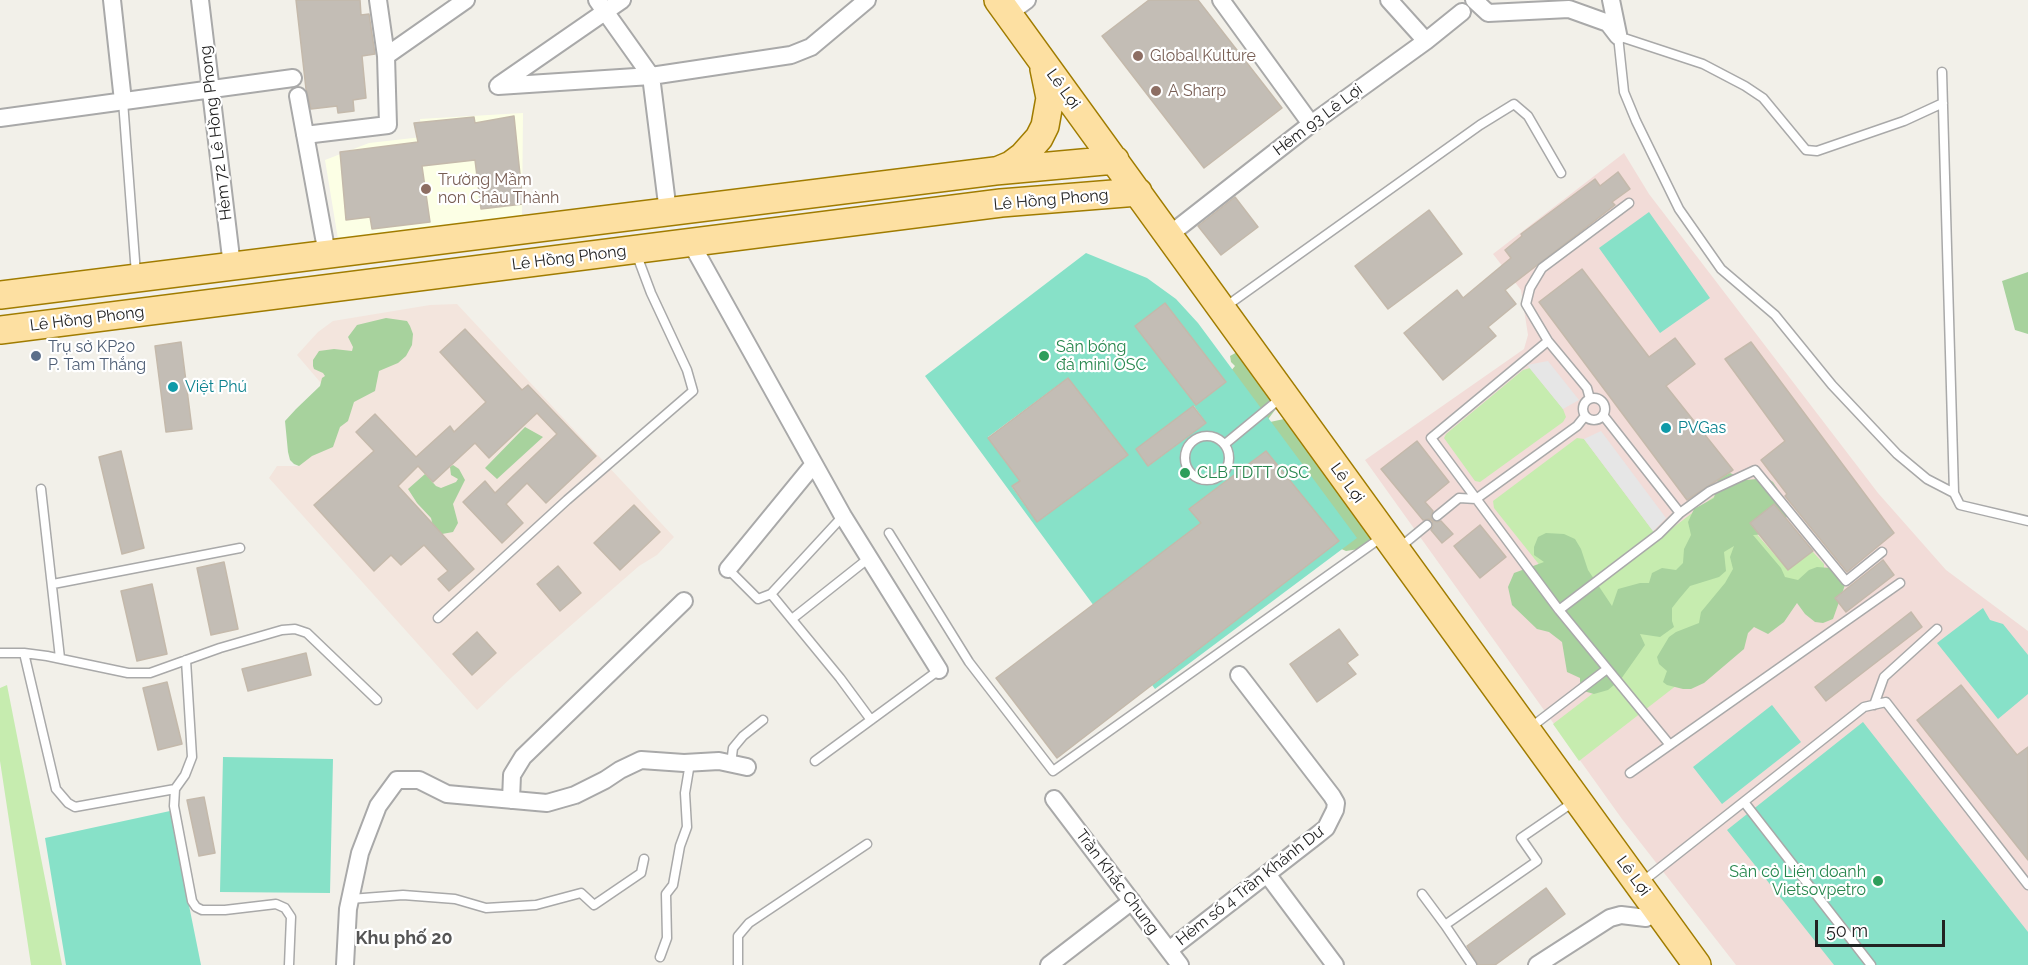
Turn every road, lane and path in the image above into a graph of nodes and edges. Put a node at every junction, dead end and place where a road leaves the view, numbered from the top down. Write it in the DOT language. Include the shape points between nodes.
graph roads {
  1 [pos="112,0"];
  2 [pos="200,0"];
  3 [pos="378,0"];
  4 [pos="466,0"];
  5 [pos="622,0"];
  6 [pos="867,0"];
  7 [pos="1221,0"];
  8 [pos="1389,0"];
  9 [pos="1474,0"];
  10 [pos="1611,0"];
  11 [pos="1011,4"];
  12 [pos="601,6"];
  13 [pos="1462,12"];
  14 [pos="1618,36"];
  15 [pos="1426,41"];
  16 [pos="1037,54"];
  17 [pos="386,56"];
  18 [pos="1942,72"];
  19 [pos="651,76"];
  20 [pos="293,78"];
  21 [pos="211,89"];
  22 [pos="298,96"];
  23 [pos="123,101"];
  24 [pos="1943,103"];
  25 [pos="0,118"];
  26 [pos="1311,124"];
  27 [pos="305,135"];
  28 [pos="1114,160"];
  29 [pos="1039,167"];
  30 [pos="995,171"];
  31 [pos="1561,173"];
  32 [pos="1138,192"];
  33 [pos="1039,200"];
  34 [pos="1629,202"];
  35 [pos="669,212"];
  36 [pos="1169,235"];
  37 [pos="682,244"];
  38 [pos="635,250"];
  39 [pos="318,255"];
  40 [pos="232,266"];
  41 [pos="137,278"];
  42 [pos="314,291"];
  43 [pos="0,295"];
  44 [pos="1222,309"];
  45 [pos="0,330"];
  46 [pos="1548,341"];
  47 [pos="1283,396"];
  48 [pos="1590,399"];
  49 [pos="1603,415"];
  50 [pos="1585,416"];
  51 [pos="1225,444"];
  52 [pos="814,464"];
  53 [pos="41,489"];
  54 [pos="1954,493"];
  55 [pos="1476,499"];
  56 [pos="1680,513"];
  57 [pos="843,516"];
  58 [pos="1437,516"];
  59 [pos="2028,521"];
  60 [pos="1427,525"];
  61 [pos="889,533"];
  62 [pos="1390,543"];
  63 [pos="240,548"];
  64 [pos="1882,552"];
  65 [pos="869,558"];
  66 [pos="728,569"];
  67 [pos="1900,583"];
  68 [pos="53,584"];
  69 [pos="771,594"];
  70 [pos="684,601"];
  71 [pos="1559,610"];
  72 [pos="438,618"];
  73 [pos="792,619"];
  74 [pos="1937,630"];
  75 [pos="0,653"];
  76 [pos="24,653"];
  77 [pos="60,658"];
  78 [pos="186,660"];
  79 [pos="1607,669"];
  80 [pos="939,670"];
  81 [pos="1239,675"];
  82 [pos="378,700"];
  83 [pos="1874,705"];
  84 [pos="763,720"];
  85 [pos="871,720"];
  86 [pos="1527,730"];
  87 [pos="1670,745"];
  88 [pos="815,761"];
  89 [pos="690,762"];
  90 [pos="739,766"];
  91 [pos="1630,773"];
  92 [pos="175,789"];
  93 [pos="1054,799"];
  94 [pos="1578,799"];
  95 [pos="511,800"];
  96 [pos="1744,802"];
  97 [pos="867,844"];
  98 [pos="644,859"];
  99 [pos="1267,874"];
  100 [pos="1640,885"];
  101 [pos="2028,885"];
  102 [pos="1422,894"];
  103 [pos="350,899"];
  104 [pos="1132,902"];
  105 [pos="1659,911"];
  106 [pos="1445,926"];
  107 [pos="1169,950"];
  108 [pos="660,957"];
  109 [pos="289,965"];
  110 [pos="345,965"];
  111 [pos="738,965"];
  112 [pos="1049,965"];
  113 [pos="1180,965"];
  114 [pos="1335,965"];
  115 [pos="1472,965"];
  116 [pos="1537,965"];
  117 [pos="1697,965"];
  118 [pos="1871,965"];
  1 -- 23 [label="street"];
  2 -- 21 [label="street, Hẻm 72 Lê Hồng Phong"];
  3 -- 17 [label="street"];
  4 -- 17 [label="street"];
  5 -- 12 [label="street"];
  6 -- 19 [label="street" via="811,47 791,55"];
  7 -- 26 [label="street"];
  8 -- 15 [label="street"];
  9 -- 14 [label="street" via="1488,13 1569,9 1608,23"];
  10 -- 14 [label="street"];
  11 -- 16 [label="main road, Lê Lợi"];
  12 -- 19 [label="street"];
  12 -- 19 [label="street" via="498,86"];
  13 -- 15 [label="street, Hẻm 93 Lê Lợi"];
  14 -- 24 [label="lane" via="1730,77 1763,98 1806,150 1818,151"];
  14 -- 54 [label="lane" via="1624,92 1636,121 1679,209 1721,268 1775,315 1832,385 1897,454 1927,479"];
  15 -- 26 [label="street, Hẻm 93 Lê Lợi"];
  16 -- 28 [label="main road, Lê Lợi"];
  16 -- 30 [label="main road" via="1048,82 1047,120 1029,150 1011,165"];
  17 -- 27 [label="street" via="388,125"];
  18 -- 24 [label="lane"];
  19 -- 35 [label="street"];
  20 -- 21 [label="street"];
  21 -- 23 [label="street"];
  21 -- 40 [label="street, Hẻm 72 Lê Hồng Phong"];
  22 -- 27 [label="street"];
  23 -- 25 [label="street"];
  23 -- 41 [label="lane"];
  24 -- 54 [label="lane"];
  26 -- 36 [label="street, Hẻm 93 Lê Lợi"];
  27 -- 39 [label="street"];
  28 -- 29 [label="main road, Lê Hồng Phong"];
  28 -- 32 [label="main road, Lê Lợi"];
  29 -- 30 [label="main road, Lê Hồng Phong"];
  29 -- 33 [label="main road"];
  30 -- 35 [label="main road, Lê Hồng Phong"];
  31 -- 44 [label="lane" via="1528,116 1514,104"];
  32 -- 33 [label="main road, Lê Hồng Phong"];
  32 -- 36 [label="main road, Lê Lợi"];
  33 -- 37 [label="main road, Lê Hồng Phong"];
  34 -- 46 [label="lane" via="1542,268 1530,288 1526,304"];
  35 -- 37 [label="main road"];
  35 -- 39 [label="main road, Lê Hồng Phong"];
  36 -- 44 [label="main road, Lê Lợi"];
  37 -- 38 [label="main road, Lê Hồng Phong"];
  37 -- 52 [label="street"];
  38 -- 42 [label="main road, Lê Hồng Phong"];
  38 -- 72 [label="lane" via="694,390"];
  39 -- 40 [label="main road, Lê Hồng Phong"];
  39 -- 42 [label="main road"];
  40 -- 41 [label="main road, Lê Hồng Phong"];
  41 -- 43 [label="main road, Lê Hồng Phong"];
  42 -- 45 [label="main road, Lê Hồng Phong"];
  44 -- 47 [label="main road, Lê Lợi"];
  46 -- 48 [label="lane" via="1587,388"];
  46 -- 55 [label="lane" via="1431,438"];
  47 -- 51 [label="lane"];
  47 -- 62 [label="main road, Lê Lợi"];
  48 -- 49 [label="lane" via="1601,401 1605,407"];
  48 -- 50 [label="lane" via="1583,406"];
  49 -- 50 [label="lane" via="1594,420"];
  49 -- 56 [label="lane"];
  50 -- 55 [label="lane" via="1577,426"];
  51 -- 51 [label="lane" via="1213,436 1192,441 1185,462 1192,475 1206,481 1220,477 1229,465"];
  52 -- 57 [label="street"];
  52 -- 66 [label="street"];
  53 -- 68 [label="lane"];
  54 -- 59 [label="lane" via="1960,505"];
  55 -- 58 [label="lane" via="1459,498"];
  55 -- 71 [label="lane"];
  56 -- 64 [label="lane" via="1710,490 1755,470 1846,581"];
  56 -- 71 [label="lane" via="1659,534"];
  57 -- 65 [label="street"];
  57 -- 69 [label="lane"];
  60 -- 62 [label="lane"];
  61 -- 62 [label="lane" via="969,662 1053,771"];
  62 -- 86 [label="main road, Lê Lợi"];
  63 -- 68 [label="lane"];
  65 -- 73 [label="lane"];
  65 -- 80 [label="street"];
  66 -- 69 [label="lane" via="758,599"];
  67 -- 87 [label="lane"];
  68 -- 77 [label="lane"];
  69 -- 73 [label="lane"];
  70 -- 95 [label="street" via="523,757 512,775"];
  71 -- 79 [label="lane"];
  73 -- 85 [label="lane"];
  74 -- 83 [label="lane" via="1884,677"];
  75 -- 76 [label="lane"];
  76 -- 77 [label="lane"];
  76 -- 92 [label="lane" via="56,789 68,803 75,807"];
  77 -- 78 [label="lane" via="128,673 150,673"];
  78 -- 82 [label="lane" via="295,629 307,633"];
  78 -- 92 [label="lane" via="192,757"];
  79 -- 86 [label="lane"];
  79 -- 87 [label="lane"];
  80 -- 85 [label="lane"];
  81 -- 99 [label="street, Hẻm số 4 Trần Khánh Dư" via="1336,804 1326,828"];
  83 -- 96 [label="lane" via="1864,707"];
  83 -- 101 [label="lane" via="1886,702"];
  84 -- 90 [label="lane" via="733,748"];
  85 -- 88 [label="lane"];
  86 -- 94 [label="main road, Lê Lợi"];
  87 -- 91 [label="lane"];
  89 -- 90 [label="street" via="719,761"];
  89 -- 95 [label="street" via="641,760 575,795 547,803"];
  89 -- 108 [label="lane" via="685,793 687,826 673,885 666,894 668,938"];
  92 -- 109 [label="lane" via="174,806 194,904 202,910 276,904 285,908 291,917"];
  93 -- 104 [label="street, Trần Khắc Chung"];
  94 -- 100 [label="main road, Lê Lợi"];
  94 -- 106 [label="lane" via="1521,838 1537,861"];
  95 -- 103 [label="street" via="447,795 419,780 397,780 378,806 360,853"];
  96 -- 100 [label="lane"];
  96 -- 118 [label="lane"];
  97 -- 111 [label="lane" via="749,923 738,936"];
  98 -- 103 [label="lane" via="641,873 594,905 581,893 537,905 486,908 455,899 403,895"];
  99 -- 107 [label="street, Hẻm số 4 Trần Khánh Dư"];
  99 -- 114 [label="street"];
  100 -- 105 [label="main road, Lê Lợi"];
  102 -- 106 [label="lane"];
  103 -- 110 [label="street"];
  104 -- 107 [label="street, Trần Khắc Chung"];
  104 -- 112 [label="street"];
  105 -- 116 [label="street" via="1646,918 1610,918"];
  105 -- 117 [label="main road, Lê Lợi"];
  106 -- 115 [label="lane"];
  107 -- 113 [label="street, Trần Khắc Chung"];
}
